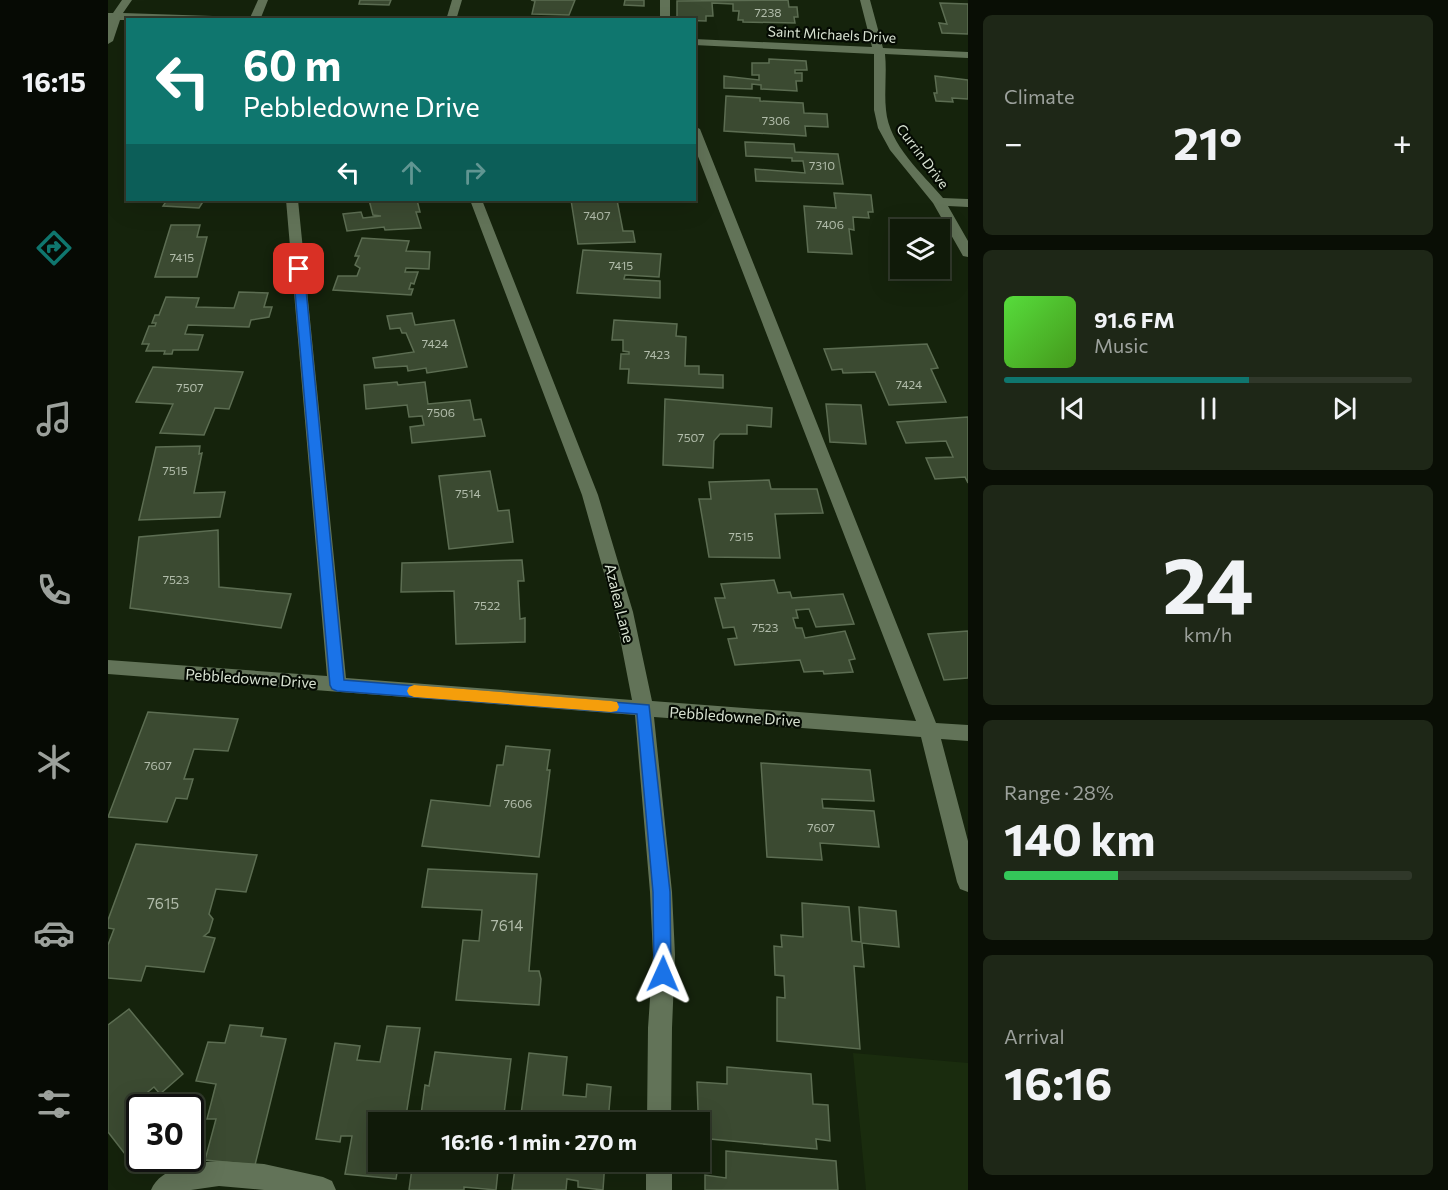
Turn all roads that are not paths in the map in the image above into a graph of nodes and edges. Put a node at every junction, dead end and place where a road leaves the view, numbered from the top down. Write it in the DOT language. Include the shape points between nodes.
graph roads {
  1 [pos="127,0"];
  2 [pos="263,0"];
  3 [pos="456,0"];
  4 [pos="665,0"];
  5 [pos="865,0"];
  6 [pos="112,16"];
  7 [pos="178,18"];
  8 [pos="255,18"];
  9 [pos="452,18"];
  10 [pos="665,18"];
  11 [pos="108,41"];
  12 [pos="696,42"];
  13 [pos="879,52"];
  14 [pos="968,55"];
  15 [pos="696,134"];
  16 [pos="292,201"];
  17 [pos="476,201"];
  18 [pos="939,202"];
  19 [pos="968,203"];
  20 [pos="968,254"];
  21 [pos="108,667"];
  22 [pos="337,685"];
  23 [pos="644,709"];
  24 [pos="929,730"];
  25 [pos="968,733"];
  26 [pos="968,882"];
  27 [pos="659,1112"];
  28 [pos="659,1172"];
  29 [pos="164,1190"];
  30 [pos="323,1190"];
  31 [pos="659,1190"];
  1 -- 6 [label="street"];
  2 -- 8 [label="street"];
  3 -- 9 [label="street"];
  4 -- 10 [label="street"];
  5 -- 13 [label="street, Currin Drive"];
  6 -- 7 [label="street"];
  6 -- 11 [label="street"];
  12 -- 13 [label="street, Saint Michaels Drive"];
  13 -- 14 [label="street, Saint Michaels Drive"];
  13 -- 18 [label="street, Currin Drive" via="884,128 894,147"];
  15 -- 24 [label="street"];
  16 -- 22 [label="street"];
  17 -- 23 [label="street, Azalea Lane" via="590,495 624,612"];
  18 -- 19 [label="street"];
  18 -- 20 [label="street, Currin Drive"];
  21 -- 22 [label="street, Pebbledowne Drive"];
  22 -- 23 [label="street, Pebbledowne Drive"];
  23 -- 24 [label="street, Pebbledowne Drive"];
  23 -- 27 [label="street, Azalea Lane" via="662,892"];
  24 -- 25 [label="street, Pebbledowne Drive"];
  24 -- 26 [label="street"];
  28 -- 31 [label="street"];
  29 -- 30 [label="street" via="206,1173 267,1178"];
}
